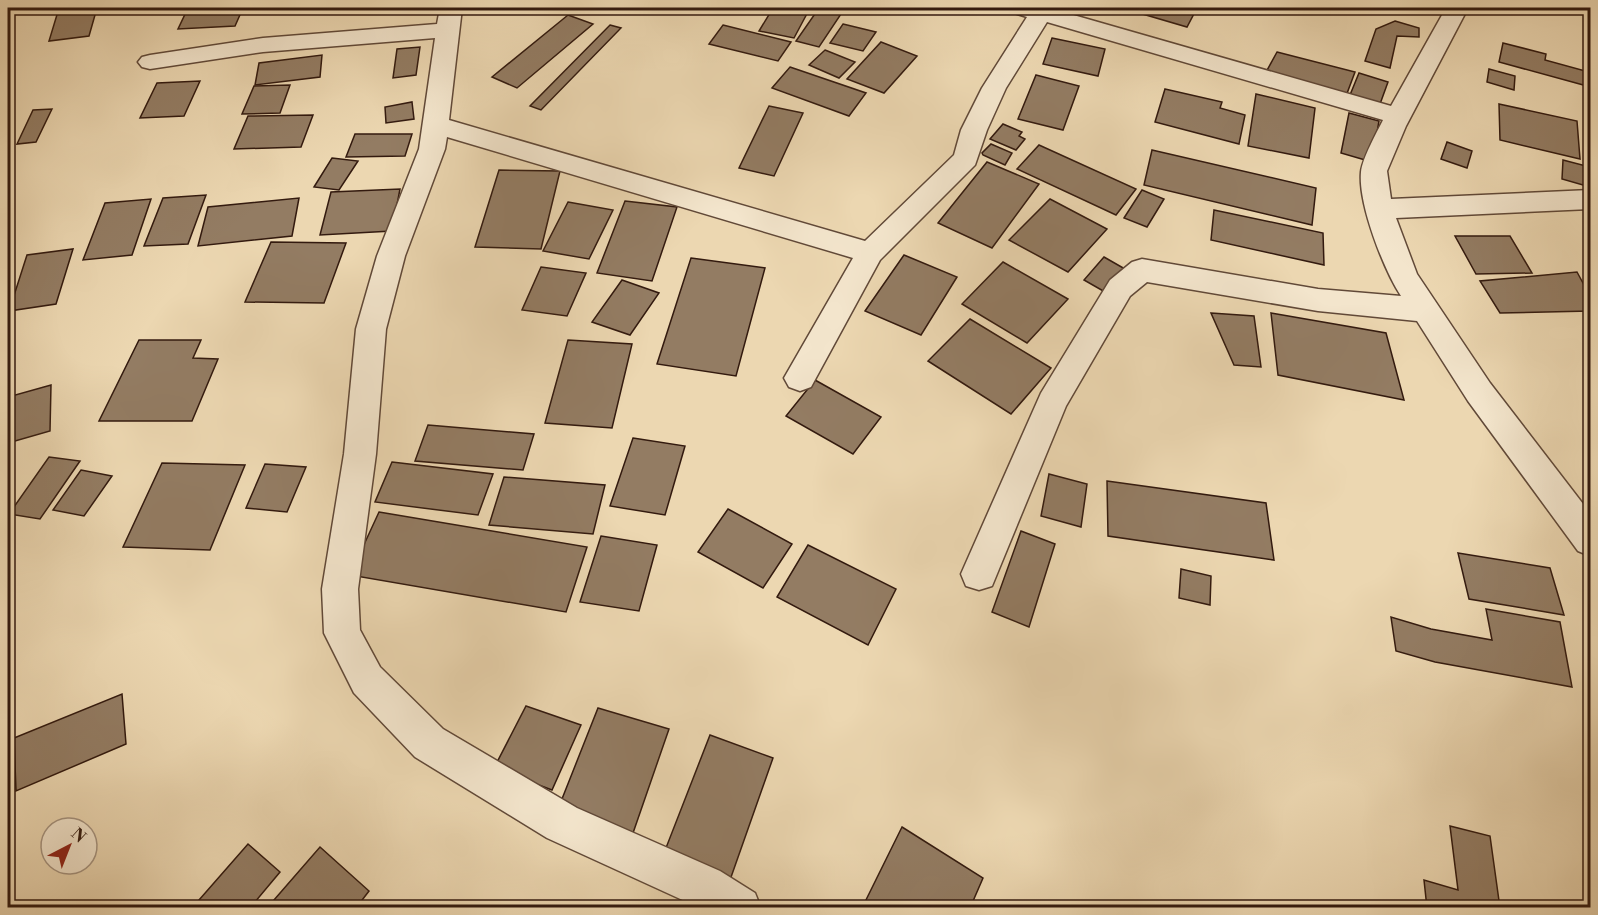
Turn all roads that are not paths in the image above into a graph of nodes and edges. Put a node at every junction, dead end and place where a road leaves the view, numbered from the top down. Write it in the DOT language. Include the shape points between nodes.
graph roads {
  1 [pos="1457,8"];
  2 [pos="1032,10"];
  3 [pos="449,19"];
  4 [pos="150,62"];
  5 [pos="1398,116"];
  6 [pos="435,125"];
  7 [pos="1590,199"];
  8 [pos="1379,209"];
  9 [pos="870,253"];
  10 [pos="1426,310"];
  11 [pos="800,378"];
  12 [pos="1590,540"];
  13 [pos="980,574"];
  14 [pos="705,897"];
  15 [pos="740,908"];
  1 -- 5 [label="street"];
  2 -- 5 [label="street"];
  2 -- 9 [label="street" via="974,130 966,159"];
  3 -- 4 [label="street"];
  3 -- 6 [label="street"];
  5 -- 8 [label="street" via="1374,171"];
  6 -- 9 [label="street"];
  6 -- 14 [label="street" via="432,149 391,256 371,329 360,454 339,588 342,633 367,680 429,743 562,824"];
  7 -- 8 [label="street"];
  8 -- 10 [label="street" via="1404,277"];
  9 -- 11 [label="street"];
  10 -- 12 [label="street" via="1479,392"];
  10 -- 13 [label="street" via="1318,300 1142,270 1120,288 1052,402"];
  14 -- 15 [label="street"];
}
